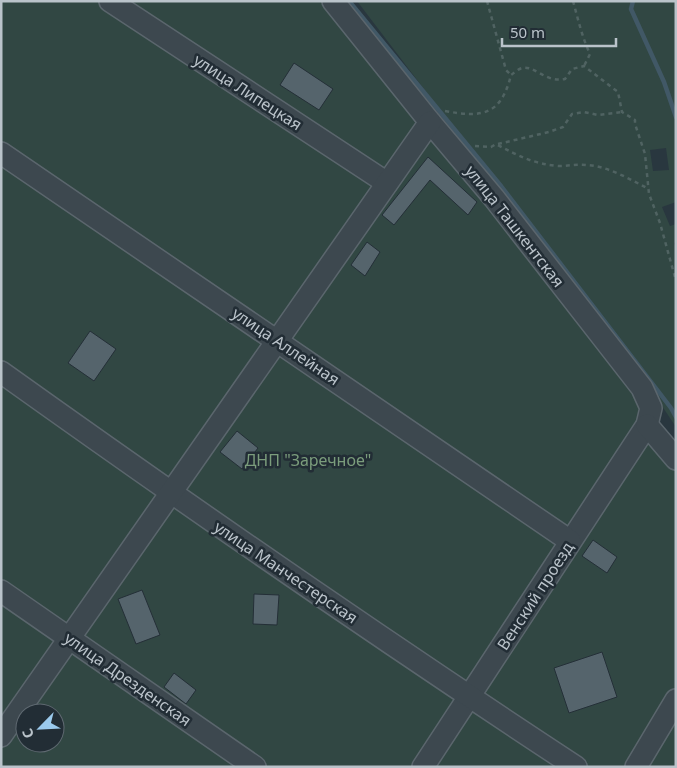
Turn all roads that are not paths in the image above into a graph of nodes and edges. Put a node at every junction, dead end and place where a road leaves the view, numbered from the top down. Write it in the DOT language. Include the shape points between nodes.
graph roads {
  1 [pos="110,1"];
  2 [pos="333,1"];
  3 [pos="437,116"];
  4 [pos="1,153"];
  5 [pos="387,183"];
  6 [pos="277,340"];
  7 [pos="1,372"];
  8 [pos="647,425"];
  9 [pos="676,459"];
  10 [pos="171,494"];
  11 [pos="570,541"];
  12 [pos="1,592"];
  13 [pos="68,639"];
  14 [pos="470,697"];
  15 [pos="676,700"];
  16 [pos="1,736"];
  17 [pos="255,767"];
  18 [pos="423,767"];
  19 [pos="576,767"];
  20 [pos="636,767"];
  1 -- 5 [label="street, улица Липецкая"];
  2 -- 3 [label="street, улица Ташкентская"];
  3 -- 5 [label="street"];
  3 -- 8 [label="street, улица Ташкентская" via="494,198 642,388 650,408"];
  4 -- 6 [label="street, улица Аллейная"];
  5 -- 6 [label="street"];
  6 -- 10 [label="street"];
  6 -- 11 [label="street, улица Аллейная"];
  7 -- 10 [label="street, улица Манчестерская"];
  8 -- 9 [label="street"];
  8 -- 11 [label="street, Венский проезд"];
  10 -- 13 [label="street"];
  10 -- 14 [label="street, улица Манчестерская"];
  11 -- 14 [label="street, Венский проезд"];
  12 -- 13 [label="street, улица Дрезденская"];
  13 -- 16 [label="street"];
  13 -- 17 [label="street, улица Дрезденская"];
  14 -- 18 [label="street, Венский проезд"];
  14 -- 19 [label="street, улица Манчестерская"];
  15 -- 20 [label="street"];
}
